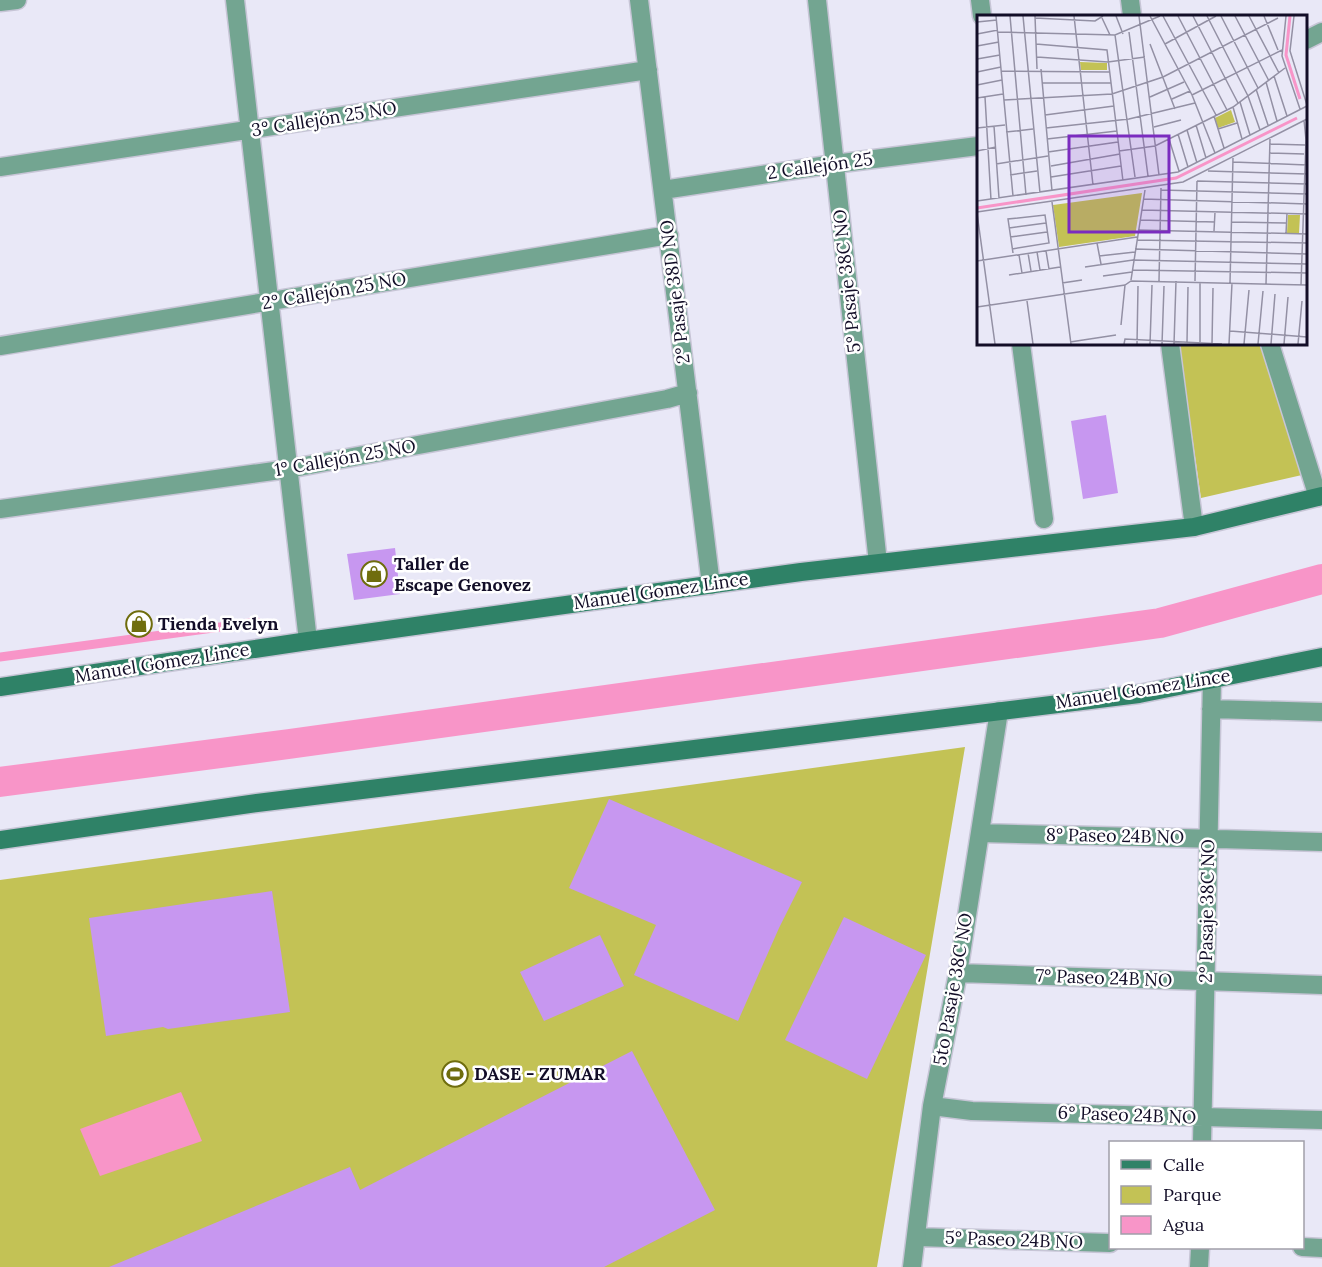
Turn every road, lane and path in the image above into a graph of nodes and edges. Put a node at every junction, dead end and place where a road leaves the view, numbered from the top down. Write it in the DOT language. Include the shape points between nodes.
graph roads {
  1 [pos="17,0"];
  2 [pos="235,0"];
  3 [pos="639,0"];
  4 [pos="817,0"];
  5 [pos="980,0"];
  6 [pos="1130,0"];
  7 [pos="0,2"];
  8 [pos="981,15"];
  9 [pos="1132,15"];
  10 [pos="1322,32"];
  11 [pos="1307,39"];
  12 [pos="648,70"];
  13 [pos="250,131"];
  14 [pos="977,146"];
  15 [pos="834,164"];
  16 [pos="0,167"];
  17 [pos="663,190"];
  18 [pos="669,235"];
  19 [pos="269,302"];
  20 [pos="1022,345"];
  21 [pos="1170,345"];
  22 [pos="1270,345"];
  23 [pos="0,346"];
  24 [pos="688,393"];
  25 [pos="288,469"];
  26 [pos="1320,496"];
  27 [pos="0,509"];
  28 [pos="1044,519"];
  29 [pos="1194,527"];
  30 [pos="878,563"];
  31 [pos="711,585"];
  32 [pos="308,641"];
  33 [pos="1322,657"];
  34 [pos="1212,679"];
  35 [pos="0,687"];
  36 [pos="1212,710"];
  37 [pos="999,711"];
  38 [pos="1322,712"];
  39 [pos="980,833"];
  40 [pos="1209,839"];
  41 [pos="0,840"];
  42 [pos="1322,842"];
  43 [pos="958,973"];
  44 [pos="1205,981"];
  45 [pos="1322,985"];
  46 [pos="932,1106"];
  47 [pos="1202,1117"];
  48 [pos="1322,1120"];
  49 [pos="1202,1141"];
  50 [pos="917,1237"];
  51 [pos="1109,1243"];
  52 [pos="1304,1247"];
  53 [pos="1322,1248"];
  54 [pos="1200,1249"];
  55 [pos="912,1267"];
  56 [pos="1199,1267"];
  1 -- 7 [label="street"];
  2 -- 13 [label="street"];
  3 -- 12 [label="street, 2° Pasaje 38D NO"];
  4 -- 15 [label="street, 5° Pasaje 38C NO"];
  5 -- 8 [label="street"];
  6 -- 9 [label="street"];
  10 -- 11 [label="street"];
  12 -- 13 [label="street, 3° Callejón 25 NO"];
  12 -- 17 [label="street, 2° Pasaje 38D NO"];
  13 -- 16 [label="street, 3° Callejón 25 NO"];
  13 -- 19 [label="street"];
  14 -- 15 [label="street, 2 Callejón 25"];
  15 -- 17 [label="street, 2 Callejón 25"];
  15 -- 30 [label="street, 5° Pasaje 38C NO"];
  17 -- 18 [label="street, 2° Pasaje 38D NO"];
  18 -- 19 [label="street, 2° Callejón 25 NO"];
  18 -- 24 [label="street, 2° Pasaje 38D NO"];
  19 -- 23 [label="street, 2° Callejón 25 NO"];
  19 -- 25 [label="street"];
  20 -- 28 [label="street"];
  21 -- 29 [label="street"];
  22 -- 26 [label="street"];
  24 -- 25 [label="street, 1° Callejón 25 NO"];
  24 -- 31 [label="street, 2° Pasaje 38D NO"];
  25 -- 27 [label="street, 1° Callejón 25 NO"];
  25 -- 32 [label="street"];
  26 -- 29 [label="main road, Manuel Gomez Lince"];
  29 -- 30 [label="main road, Manuel Gomez Lince"];
  30 -- 31 [label="main road, Manuel Gomez Lince"];
  31 -- 32 [label="main road, Manuel Gomez Lince"];
  32 -- 35 [label="main road, Manuel Gomez Lince"];
  33 -- 34 [label="main road, Manuel Gomez Lince"];
  34 -- 36 [label="street, 2° Pasaje 38C NO"];
  34 -- 37 [label="main road, Manuel Gomez Lince"];
  36 -- 38 [label="street"];
  36 -- 40 [label="street, 2° Pasaje 38C NO"];
  37 -- 39 [label="street, 5to Pasaje 38C NO"];
  37 -- 41 [label="main road, Manuel Gomez Lince" via="257,803"];
  39 -- 40 [label="street, 8° Paseo 24B NO"];
  39 -- 43 [label="street, 5to Pasaje 38C NO"];
  40 -- 42 [label="street, 8° Paseo 24B NO"];
  40 -- 44 [label="street, 2° Pasaje 38C NO"];
  43 -- 44 [label="street, 7° Paseo 24B NO"];
  43 -- 46 [label="street, 5to Pasaje 38C NO"];
  44 -- 45 [label="street, 7° Paseo 24B NO"];
  44 -- 47 [label="street, 2° Pasaje 38C NO"];
  46 -- 47 [label="street, 6° Paseo 24B NO" via="972,1111"];
  46 -- 50 [label="street, 5to Pasaje 38C NO"];
  47 -- 48 [label="street, 6° Paseo 24B NO"];
  47 -- 49 [label="street, 2° Pasaje 38C NO"];
  50 -- 51 [label="street, 5° Paseo 24B NO"];
  50 -- 55 [label="street, 5to Pasaje 38C NO"];
  52 -- 53 [label="street"];
  54 -- 56 [label="street"];
}
